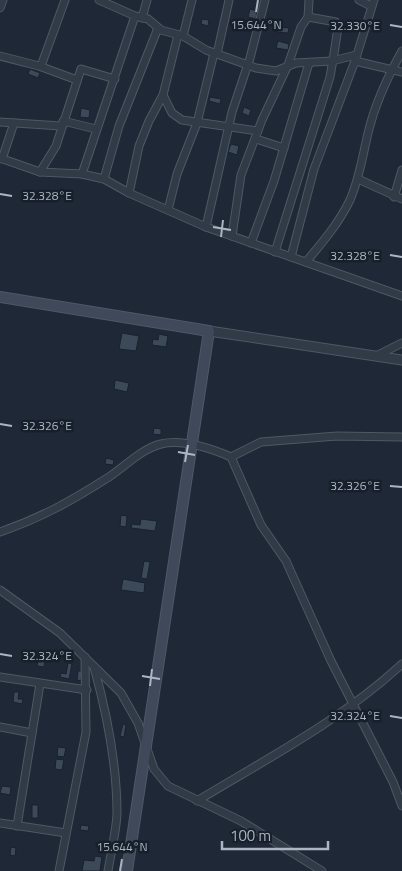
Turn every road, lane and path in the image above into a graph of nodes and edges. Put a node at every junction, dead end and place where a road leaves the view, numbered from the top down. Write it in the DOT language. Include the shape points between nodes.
graph roads {
  1 [pos="3,0"];
  2 [pos="65,0"];
  3 [pos="147,0"];
  4 [pos="192,0"];
  5 [pos="229,0"];
  6 [pos="265,0"];
  7 [pos="309,0"];
  8 [pos="359,0"];
  9 [pos="104,1"];
  10 [pos="372,3"];
  11 [pos="0,8"];
  12 [pos="139,17"];
  13 [pos="308,17"];
  14 [pos="158,28"];
  15 [pos="181,36"];
  16 [pos="402,51"];
  17 [pos="215,54"];
  18 [pos="0,56"];
  19 [pos="356,58"];
  20 [pos="332,61"];
  21 [pos="309,63"];
  22 [pos="248,65"];
  23 [pos="288,65"];
  24 [pos="41,66"];
  25 [pos="391,70"];
  26 [pos="402,72"];
  27 [pos="115,79"];
  28 [pos="77,80"];
  29 [pos="163,95"];
  30 [pos="0,122"];
  31 [pos="14,123"];
  32 [pos="197,123"];
  33 [pos="62,124"];
  34 [pos="230,126"];
  35 [pos="96,129"];
  36 [pos="257,135"];
  37 [pos="284,148"];
  38 [pos="1,159"];
  39 [pos="402,170"];
  40 [pos="40,172"];
  41 [pos="82,174"];
  42 [pos="104,179"];
  43 [pos="358,179"];
  44 [pos="129,193"];
  45 [pos="394,196"];
  46 [pos="402,199"];
  47 [pos="168,210"];
  48 [pos="206,227"];
  49 [pos="232,236"];
  50 [pos="251,243"];
  51 [pos="275,252"];
  52 [pos="291,257"];
  53 [pos="306,262"];
  54 [pos="402,296"];
  55 [pos="0,297"];
  56 [pos="209,331"];
  57 [pos="402,343"];
  58 [pos="376,356"];
  59 [pos="402,360"];
  60 [pos="402,437"];
  61 [pos="193,445"];
  62 [pos="231,457"];
  63 [pos="0,532"];
  64 [pos="0,590"];
  65 [pos="85,658"];
  66 [pos="402,664"];
  67 [pos="94,666"];
  68 [pos="0,678"];
  69 [pos="40,684"];
  70 [pos="86,690"];
  71 [pos="354,704"];
  72 [pos="0,728"];
  73 [pos="32,733"];
  74 [pos="146,746"];
  75 [pos="197,801"];
  76 [pos="402,806"];
  77 [pos="0,823"];
  78 [pos="17,826"];
  79 [pos="66,833"];
  80 [pos="59,871"];
  81 [pos="108,871"];
  82 [pos="127,871"];
  83 [pos="322,871"];
  1 -- 11 [label="street"];
  2 -- 24 [label="street"];
  3 -- 12 [label="street"];
  4 -- 15 [label="street"];
  5 -- 17 [label="street"];
  6 -- 22 [label="street"];
  7 -- 13 [label="street"];
  8 -- 10 [label="street"];
  9 -- 12 [label="street"];
  10 -- 19 [label="street"];
  12 -- 14 [label="street"];
  12 -- 27 [label="street"];
  13 -- 20 [label="street" via="338,24"];
  13 -- 23 [label="street" via="301,27"];
  14 -- 15 [label="street"];
  14 -- 42 [label="street" via="119,126"];
  15 -- 17 [label="street"];
  15 -- 29 [label="street"];
  16 -- 25 [label="street"];
  17 -- 22 [label="street"];
  17 -- 32 [label="street"];
  18 -- 24 [label="street"];
  19 -- 20 [label="street"];
  19 -- 25 [label="street"];
  19 -- 52 [label="street" via="314,169"];
  20 -- 21 [label="street"];
  20 -- 51 [label="street" via="318,119"];
  21 -- 23 [label="street"];
  21 -- 37 [label="street"];
  22 -- 23 [label="street" via="276,71"];
  22 -- 34 [label="street"];
  23 -- 36 [label="street"];
  24 -- 28 [label="street"];
  25 -- 26 [label="street"];
  25 -- 43 [label="street" via="373,115"];
  27 -- 28 [label="street" via="83,69"];
  27 -- 35 [label="street"];
  28 -- 33 [label="street"];
  29 -- 32 [label="street" via="177,117"];
  29 -- 44 [label="street" via="141,139"];
  30 -- 31 [label="street"];
  31 -- 33 [label="street"];
  31 -- 38 [label="street"];
  32 -- 34 [label="street"];
  32 -- 47 [label="street" via="177,174"];
  33 -- 35 [label="street"];
  33 -- 40 [label="street" via="54,151"];
  34 -- 36 [label="street"];
  34 -- 48 [label="street"];
  35 -- 41 [label="street"];
  36 -- 37 [label="street"];
  36 -- 49 [label="street" via="239,182 241,190"];
  37 -- 50 [label="street"];
  38 -- 40 [label="street"];
  39 -- 45 [label="street"];
  40 -- 41 [label="street"];
  41 -- 42 [label="street"];
  42 -- 44 [label="street"];
  43 -- 45 [label="street"];
  43 -- 53 [label="street" via="342,213"];
  44 -- 47 [label="street"];
  45 -- 46 [label="street"];
  47 -- 48 [label="street"];
  48 -- 49 [label="street"];
  49 -- 50 [label="street"];
  50 -- 51 [label="street"];
  51 -- 52 [label="street"];
  52 -- 53 [label="street"];
  53 -- 54 [label="street"];
  55 -- 56 [label="main road"];
  56 -- 58 [label="street"];
  56 -- 61 [label="main road"];
  57 -- 58 [label="street"];
  58 -- 59 [label="street"];
  60 -- 62 [label="street" via="337,436 261,442"];
  61 -- 62 [label="street"];
  61 -- 63 [label="street" via="170,443 150,448 72,500 36,519"];
  61 -- 74 [label="main road"];
  62 -- 71 [label="street" via="261,525 286,561"];
  64 -- 65 [label="street" via="60,633"];
  65 -- 67 [label="street"];
  65 -- 70 [label="street"];
  66 -- 71 [label="street"];
  67 -- 74 [label="street" via="126,700"];
  67 -- 81 [label="street" via="104,703 115,780 117,815"];
  68 -- 69 [label="street"];
  69 -- 70 [label="street"];
  69 -- 73 [label="street"];
  70 -- 79 [label="street" via="86,732"];
  71 -- 75 [label="street" via="298,743"];
  71 -- 76 [label="street"];
  72 -- 73 [label="street"];
  73 -- 78 [label="street"];
  74 -- 75 [label="street" via="154,769 164,782"];
  74 -- 82 [label="main road"];
  75 -- 83 [label="street" via="241,822"];
  77 -- 78 [label="street"];
  78 -- 79 [label="street"];
  79 -- 80 [label="street"];
}
